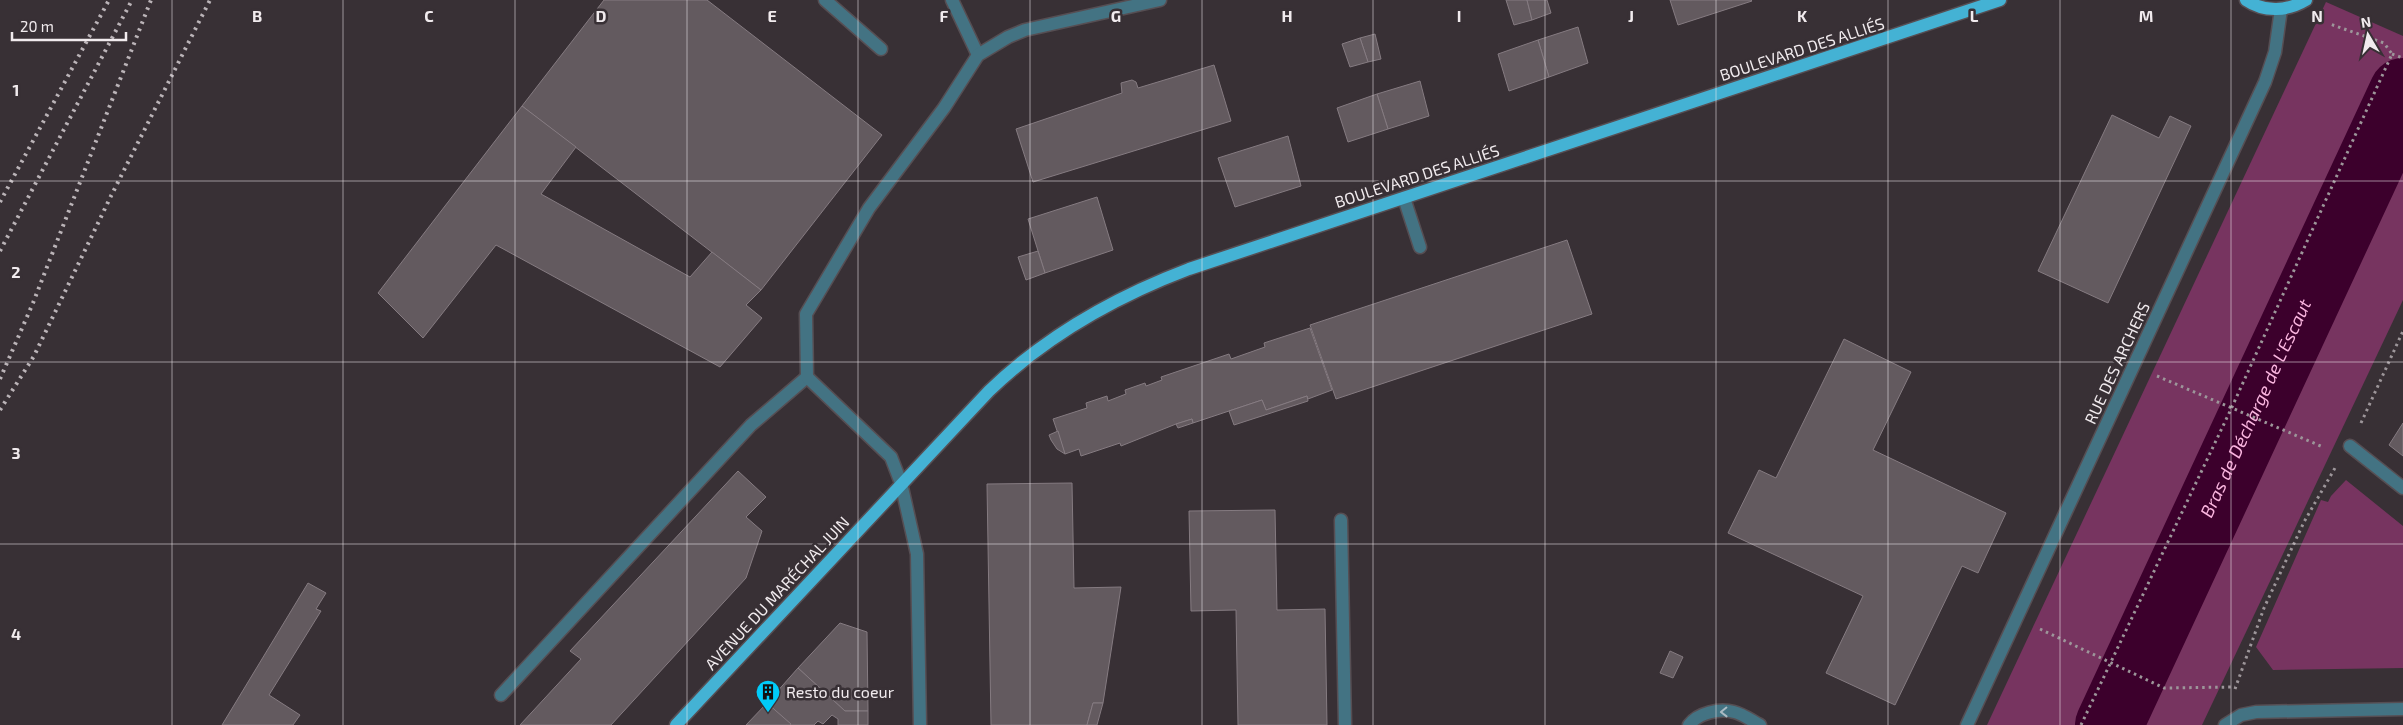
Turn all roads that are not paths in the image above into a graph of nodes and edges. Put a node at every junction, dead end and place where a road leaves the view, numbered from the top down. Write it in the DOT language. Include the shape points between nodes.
graph roads {
  1 [pos="825,0"];
  2 [pos="952,0"];
  3 [pos="1160,0"];
  4 [pos="2000,0"];
  5 [pos="2246,0"];
  6 [pos="2306,0"];
  7 [pos="2281,9"];
  8 [pos="881,49"];
  9 [pos="978,55"];
  10 [pos="1404,198"];
  11 [pos="1420,246"];
  12 [pos="808,377"];
  13 [pos="2350,446"];
  14 [pos="901,483"];
  15 [pos="2403,488"];
  16 [pos="1341,520"];
  17 [pos="501,696"];
  18 [pos="2403,709"];
  19 [pos="676,725"];
  20 [pos="920,725"];
  21 [pos="1345,725"];
  22 [pos="1689,725"];
  23 [pos="1760,725"];
  24 [pos="1967,725"];
  25 [pos="2225,725"];
  1 -- 8 [label="street"];
  2 -- 9 [label="street"];
  3 -- 9 [label="street" via="1024,30"];
  4 -- 10 [label="main road, BOULEVARD DES ALLIÉS"];
  5 -- 7 [label="main road" via="2265,8"];
  6 -- 7 [label="main road"];
  7 -- 24 [label="street, RUE DES ARCHERS" via="2275,52 2265,82"];
  9 -- 12 [label="street" via="944,108 869,208 806,314"];
  10 -- 11 [label="street"];
  10 -- 14 [label="main road, BOULEVARD DES ALLIÉS" via="1189,269 1112,302 1055,336 1009,372"];
  12 -- 14 [label="street" via="891,457"];
  12 -- 17 [label="street" via="751,425"];
  13 -- 15 [label="street"];
  14 -- 19 [label="main road, AVENUE DU MARÉCHAL JUIN"];
  14 -- 20 [label="street" via="917,554"];
  16 -- 21 [label="street"];
  18 -- 25 [label="street" via="2256,712 2241,715"];
  23 -- 22 [label="street, one-way" via="1735,712 1705,713"];
}
